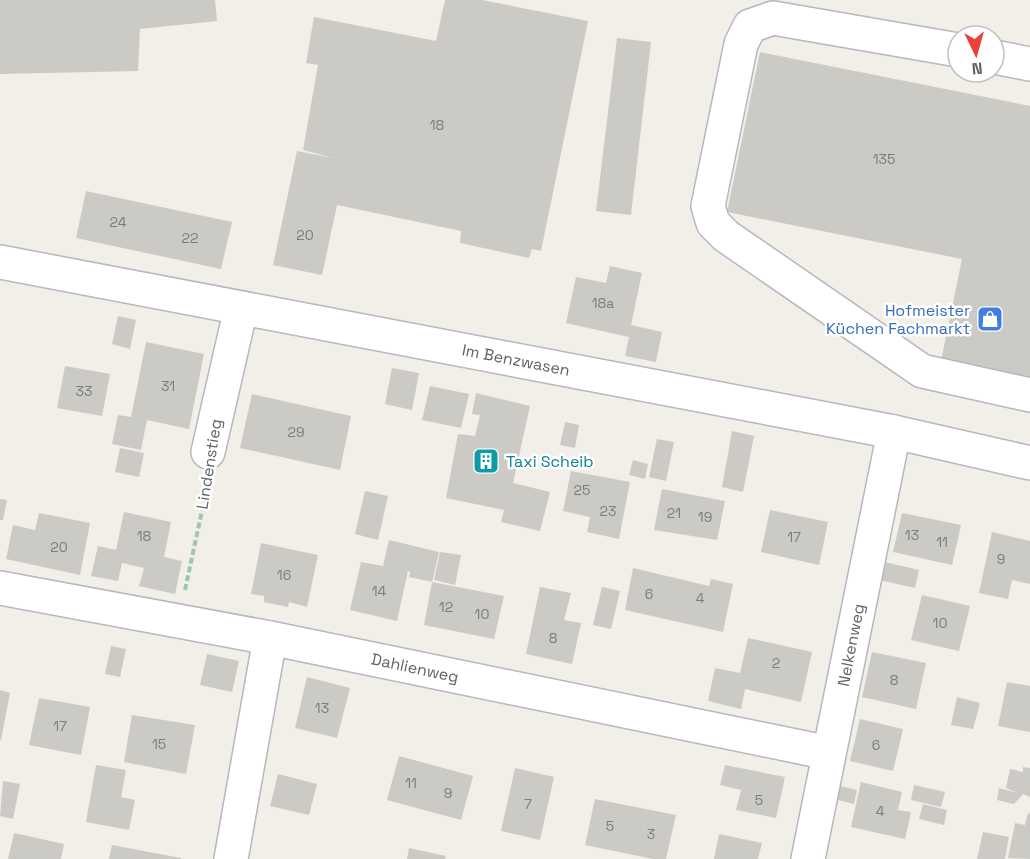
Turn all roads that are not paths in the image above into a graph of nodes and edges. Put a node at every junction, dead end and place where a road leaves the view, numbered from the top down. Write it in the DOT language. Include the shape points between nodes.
graph roads {
  1 [pos="946,48"];
  2 [pos="1006,59"];
  3 [pos="1030,64"];
  4 [pos="0,262"];
  5 [pos="241,308"];
  6 [pos="1030,395"];
  7 [pos="894,432"];
  8 [pos="208,452"];
  9 [pos="1030,463"];
  10 [pos="0,588"];
  11 [pos="270,638"];
  12 [pos="829,753"];
  13 [pos="231,859"];
  14 [pos="808,859"];
  1 -- 6 [label="street" via="773,18 750,26 741,44 708,206 713,223 726,236 922,371"];
  2 -- 3 [label="street"];
  4 -- 5 [label="street, Im Benzwasen"];
  5 -- 7 [label="street, Im Benzwasen"];
  5 -- 8 [label="street, Lindenstieg"];
  7 -- 9 [label="street, Im Benzwasen"];
  7 -- 12 [label="street, Nelkenweg"];
  10 -- 11 [label="street, Dahlienweg"];
  11 -- 12 [label="street, Dahlienweg"];
  11 -- 13 [label="street"];
  12 -- 14 [label="street, Nelkenweg"];
}
